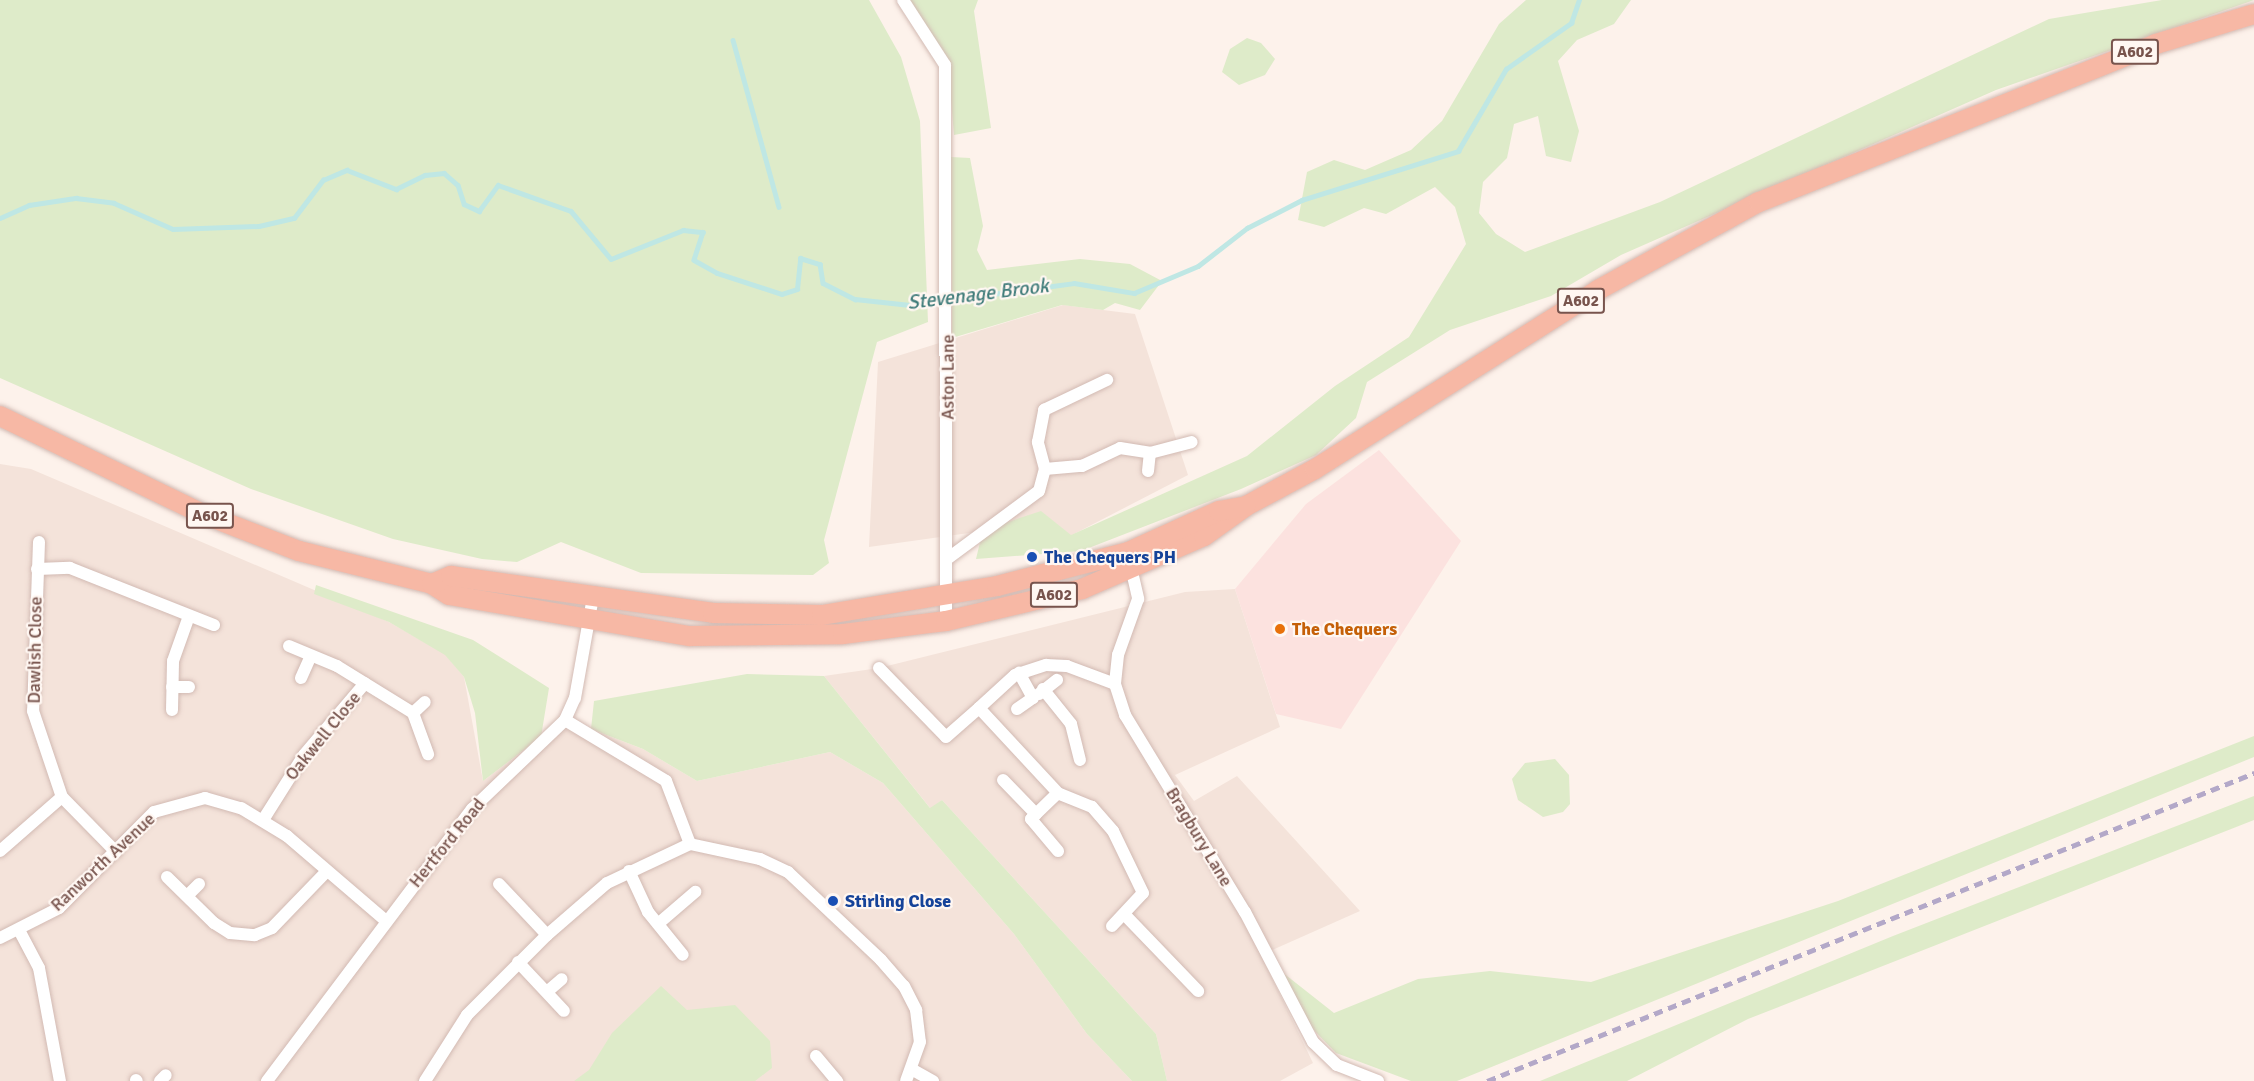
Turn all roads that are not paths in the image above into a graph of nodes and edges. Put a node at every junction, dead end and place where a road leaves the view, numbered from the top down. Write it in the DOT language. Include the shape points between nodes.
graph roads {
  1 [pos="903,0"];
  2 [pos="2254,14"];
  3 [pos="1107,380"];
  4 [pos="0,416"];
  5 [pos="1192,442"];
  6 [pos="1150,453"];
  7 [pos="1045,469"];
  8 [pos="1148,471"];
  9 [pos="39,542"];
  10 [pos="946,559"];
  11 [pos="1129,561"];
  12 [pos="37,569"];
  13 [pos="432,584"];
  14 [pos="593,597"];
  15 [pos="942,597"];
  16 [pos="189,616"];
  17 [pos="588,620"];
  18 [pos="946,621"];
  19 [pos="214,625"];
  20 [pos="289,646"];
  21 [pos="312,656"];
  22 [pos="879,668"];
  23 [pos="1019,673"];
  24 [pos="301,678"];
  25 [pos="1056,680"];
  26 [pos="365,683"];
  27 [pos="1115,684"];
  28 [pos="172,687"];
  29 [pos="189,687"];
  30 [pos="1043,689"];
  31 [pos="1033,698"];
  32 [pos="425,702"];
  33 [pos="979,708"];
  34 [pos="171,710"];
  35 [pos="1017,710"];
  36 [pos="413,713"];
  37 [pos="565,720"];
  38 [pos="428,754"];
  39 [pos="1080,759"];
  40 [pos="1004,780"];
  41 [pos="1058,793"];
  42 [pos="62,797"];
  43 [pos="1036,814"];
  44 [pos="263,820"];
  45 [pos="690,844"];
  46 [pos="1,848"];
  47 [pos="116,852"];
  48 [pos="1058,852"];
  49 [pos="327,871"];
  50 [pos="629,871"];
  51 [pos="167,877"];
  52 [pos="199,884"];
  53 [pos="499,884"];
  54 [pos="695,892"];
  55 [pos="187,896"];
  56 [pos="518,905"];
  57 [pos="508,914"];
  58 [pos="1124,914"];
  59 [pos="385,921"];
  60 [pos="659,923"];
  61 [pos="1112,926"];
  62 [pos="19,930"];
  63 [pos="547,935"];
  64 [pos="0,938"];
  65 [pos="683,955"];
  66 [pos="519,962"];
  67 [pos="562,979"];
  68 [pos="548,991"];
  69 [pos="1198,991"];
  70 [pos="564,1011"];
  71 [pos="816,1056"];
  72 [pos="910,1076"];
  73 [pos="427,1080"];
  74 [pos="60,1081"];
  75 [pos="267,1081"];
  76 [pos="837,1081"];
  77 [pos="933,1081"];
  78 [pos="1378,1081"];
  1 -- 10 [label="street, Aston Lane" via="945,65"];
  2 -- 11 [label="highway, A602" via="2145,48 1760,202 1598,290 1315,469 1246,506 1228,523"];
  3 -- 7 [label="street" via="1044,410 1038,442"];
  4 -- 13 [label="highway, A602" via="203,514 299,551"];
  5 -- 6 [label="street"];
  6 -- 7 [label="street" via="1120,448 1082,466"];
  6 -- 8 [label="street"];
  7 -- 10 [label="street" via="1039,491"];
  9 -- 12 [label="street, Dawlish Close"];
  10 -- 15 [label="street, Aston Lane"];
  11 -- 15 [label="highway, A602"];
  11 -- 18 [label="highway, A602" via="1082,589"];
  11 -- 27 [label="street, Bragbury Lane" via="1138,599 1118,655"];
  12 -- 16 [label="street, Dawlish Close" via="70,568"];
  12 -- 42 [label="street, Dawlish Close" via="33,711"];
  13 -- 14 [label="highway, A602" via="451,576"];
  13 -- 17 [label="highway, A602" via="449,595"];
  14 -- 15 [label="highway, A602" via="713,614 822,615"];
  14 -- 17 [label="street, Hertford Road"];
  15 -- 18 [label="street, Aston Lane"];
  16 -- 19 [label="street, Dawlish Close"];
  16 -- 28 [label="street" via="175,652"];
  17 -- 18 [label="highway, A602" via="690,636 768,638"];
  17 -- 37 [label="street, Hertford Road" via="575,698"];
  20 -- 21 [label="street, Oakwell Close"];
  21 -- 24 [label="street"];
  21 -- 26 [label="street, Oakwell Close"];
  22 -- 33 [label="street" via="946,737"];
  23 -- 27 [label="street" via="1056,664"];
  23 -- 31 [label="street"];
  23 -- 33 [label="street"];
  25 -- 30 [label="street"];
  26 -- 36 [label="street, Oakwell Close"];
  26 -- 44 [label="street, Oakwell Close" via="304,755"];
  27 -- 78 [label="street, Bragbury Lane" via="1125,715 1245,912 1313,1042 1337,1065"];
  28 -- 29 [label="street"];
  28 -- 34 [label="street"];
  30 -- 31 [label="street"];
  30 -- 39 [label="street" via="1071,724"];
  31 -- 35 [label="street"];
  32 -- 36 [label="street"];
  33 -- 41 [label="street"];
  36 -- 38 [label="street"];
  37 -- 45 [label="street" via="666,781"];
  37 -- 59 [label="street, Hertford Road" via="472,809"];
  40 -- 43 [label="street"];
  41 -- 43 [label="street"];
  41 -- 58 [label="street" via="1099,813 1138,875 1143,893"];
  42 -- 46 [label="street"];
  42 -- 47 [label="street, Dawlish Close"];
  43 -- 48 [label="street" via="1031,819"];
  44 -- 47 [label="street, Ranworth Avenue" via="216,801 183,800 154,812"];
  44 -- 49 [label="street, Ranworth Avenue"];
  45 -- 50 [label="street"];
  45 -- 72 [label="street" via="774,863 804,883 844,922 904,986 916,1010 920,1042"];
  47 -- 62 [label="street, Ranworth Avenue" via="59,908"];
  49 -- 55 [label="street" via="272,928 255,935 230,933"];
  49 -- 59 [label="street, Ranworth Avenue"];
  50 -- 60 [label="street"];
  50 -- 63 [label="street" via="607,883"];
  51 -- 55 [label="street"];
  52 -- 55 [label="street"];
  53 -- 56 [label="street"];
  54 -- 60 [label="street"];
  56 -- 57 [label="street"];
  56 -- 63 [label="street"];
  58 -- 61 [label="street"];
  58 -- 69 [label="street"];
  59 -- 75 [label="street, Hertford Road"];
  60 -- 65 [label="street"];
  62 -- 64 [label="street, Ranworth Avenue"];
  62 -- 74 [label="street" via="39,968"];
  63 -- 66 [label="street"];
  66 -- 68 [label="street"];
  66 -- 73 [label="street" via="467,1015"];
  67 -- 68 [label="street"];
  68 -- 70 [label="street"];
  71 -- 76 [label="street"];
  72 -- 77 [label="street"];
}
